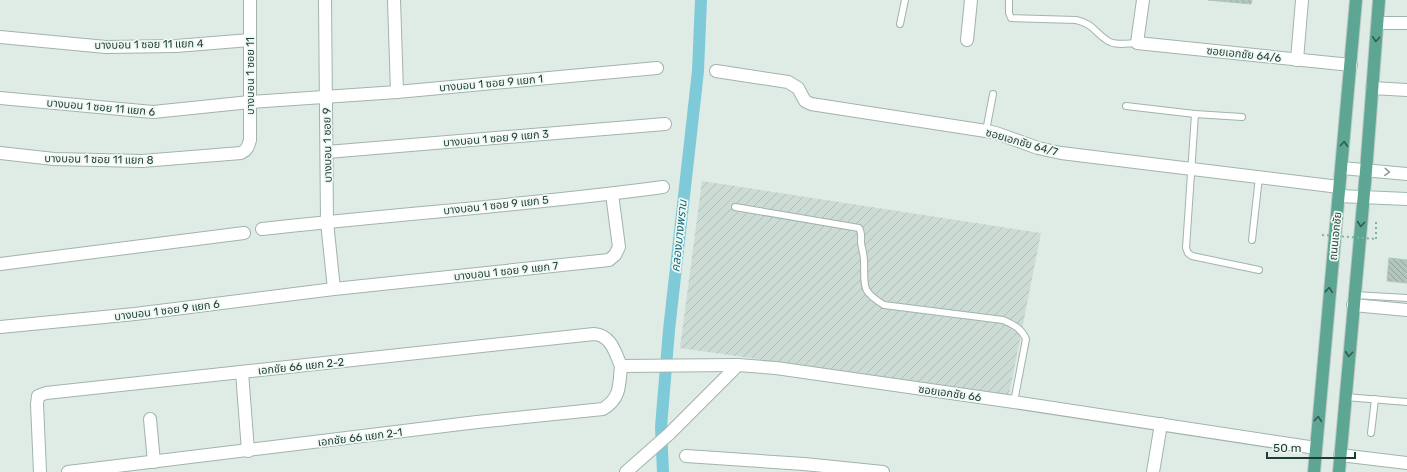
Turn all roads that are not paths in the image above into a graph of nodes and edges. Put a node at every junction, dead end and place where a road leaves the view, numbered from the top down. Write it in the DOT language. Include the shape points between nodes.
graph roads {
  1 [pos="250,0"];
  2 [pos="325,0"];
  3 [pos="394,0"];
  4 [pos="905,0"];
  5 [pos="972,0"];
  6 [pos="1009,0"];
  7 [pos="1143,0"];
  8 [pos="1302,0"];
  9 [pos="1356,0"];
  10 [pos="1379,0"];
  11 [pos="1377,23"];
  12 [pos="1407,23"];
  13 [pos="900,24"];
  14 [pos="0,37"];
  15 [pos="250,40"];
  16 [pos="967,40"];
  17 [pos="1137,43"];
  18 [pos="1297,60"];
  19 [pos="1351,65"];
  20 [pos="657,68"];
  21 [pos="716,71"];
  22 [pos="1372,88"];
  23 [pos="1407,90"];
  24 [pos="397,92"];
  25 [pos="993,94"];
  26 [pos="326,97"];
  27 [pos="0,98"];
  28 [pos="250,102"];
  29 [pos="1126,106"];
  30 [pos="1194,114"];
  31 [pos="1242,117"];
  32 [pos="665,124"];
  33 [pos="986,131"];
  34 [pos="245,151"];
  35 [pos="327,152"];
  36 [pos="0,154"];
  37 [pos="1342,168"];
  38 [pos="1190,169"];
  39 [pos="1366,171"];
  40 [pos="1407,174"];
  41 [pos="1259,177"];
  42 [pos="663,187"];
  43 [pos="1339,192"];
  44 [pos="612,194"];
  45 [pos="1364,197"];
  46 [pos="1407,199"];
  47 [pos="736,207"];
  48 [pos="327,222"];
  49 [pos="262,229"];
  50 [pos="244,233"];
  51 [pos="1252,240"];
  52 [pos="0,264"];
  53 [pos="1259,270"];
  54 [pos="334,290"];
  55 [pos="1407,298"];
  56 [pos="1354,300"];
  57 [pos="1407,310"];
  58 [pos="0,327"];
  59 [pos="738,365"];
  60 [pos="621,366"];
  61 [pos="242,372"];
  62 [pos="1345,397"];
  63 [pos="1375,399"];
  64 [pos="1014,402"];
  65 [pos="1407,402"];
  66 [pos="150,419"];
  67 [pos="1161,424"];
  68 [pos="1371,433"];
  69 [pos="1316,448"];
  70 [pos="248,451"];
  71 [pos="1340,455"];
  72 [pos="686,456"];
  73 [pos="154,462"];
  74 [pos="1407,463"];
  75 [pos="40,472"];
  76 [pos="68,472"];
  77 [pos="626,472"];
  78 [pos="883,472"];
  79 [pos="1153,472"];
  80 [pos="1314,472"];
  81 [pos="1339,472"];
  1 -- 15 [label="street, บางบอน 1 ซอย 11"];
  2 -- 26 [label="street, บางบอน 1 ซอย 9"];
  3 -- 24 [label="street"];
  4 -- 13 [label="lane"];
  5 -- 16 [label="street"];
  6 -- 17 [label="lane" via="1009,13 1012,18 1081,21 1114,43"];
  7 -- 17 [label="street"];
  8 -- 18 [label="street"];
  9 -- 19 [label="main road, ถนนเอกชัย"];
  10 -- 11 [label="main road"];
  11 -- 12 [label="street"];
  11 -- 22 [label="main road, one-way"];
  14 -- 15 [label="street, บางบอน 1 ซอย 11 แยก 4" via="106,48"];
  15 -- 28 [label="street, บางบอน 1 ซอย 11"];
  17 -- 18 [label="street, ซอยเอกชัย 64/6"];
  18 -- 19 [label="street, ซอยเอกชัย 64/6"];
  37 -- 19 [label="main road, ถนนเอกชัย, one-way"];
  20 -- 24 [label="street, บางบอน 1 ซอย 9 แยก 1"];
  21 -- 33 [label="street, ซอยเอกชัย 64/7" via="788,82 798,88 805,101 811,104"];
  22 -- 23 [label="street"];
  22 -- 39 [label="main road"];
  24 -- 26 [label="street, บางบอน 1 ซอย 9 แยก 1"];
  25 -- 33 [label="lane"];
  26 -- 28 [label="street, บางบอน 1 ซอย 11 แยก 6"];
  26 -- 35 [label="street, บางบอน 1 ซอย 9"];
  27 -- 28 [label="street, บางบอน 1 ซอย 11 แยก 6" via="152,112"];
  28 -- 34 [label="street, บางบอน 1 ซอย 11" via="250,140"];
  29 -- 30 [label="lane"];
  30 -- 31 [label="lane"];
  30 -- 38 [label="lane"];
  32 -- 35 [label="street, บางบอน 1 ซอย 9 แยก 3"];
  33 -- 38 [label="street, ซอยเอกชัย 64/7" via="1061,153"];
  34 -- 36 [label="street, บางบอน 1 ซอย 11 แยก 8" via="142,161 54,159"];
  35 -- 48 [label="street, บางบอน 1 ซอย 9"];
  37 -- 39 [label="street"];
  37 -- 43 [label="main road, ถนนเอกชัย"];
  38 -- 41 [label="street, ซอยเอกชัย 64/7"];
  38 -- 53 [label="lane" via="1186,248 1188,254"];
  39 -- 40 [label="street, one-way"];
  39 -- 45 [label="main road"];
  41 -- 43 [label="street, ซอยเอกชัย 64/7"];
  41 -- 51 [label="lane"];
  42 -- 44 [label="street, บางบอน 1 ซอย 9 แยก 5"];
  43 -- 45 [label="street, ซอยเอกชัย 64/7"];
  69 -- 43 [label="main road, ถนนเอกชัย, one-way"];
  44 -- 48 [label="street, บางบอน 1 ซอย 9 แยก 5"];
  44 -- 54 [label="street, บางบอน 1 ซอย 9 แยก 7" via="619,247 609,260"];
  45 -- 46 [label="street, ซอยเอกชัย 64/7"];
  45 -- 56 [label="main road, one-way"];
  47 -- 64 [label="lane" via="861,229 864,284 867,292 884,305 1003,320 1018,327 1026,339"];
  48 -- 49 [label="street, บางบอน 1 ซอย 9 แยก 5"];
  48 -- 54 [label="street, บางบอน 1 ซอย 9"];
  50 -- 52 [label="street"];
  54 -- 58 [label="street, บางบอน 1 ซอย 9 แยก 6"];
  55 -- 56 [label="lane"];
  56 -- 57 [label="street"];
  56 -- 62 [label="main road, one-way"];
  59 -- 60 [label="street, ซอยเอกชัย 66"];
  59 -- 64 [label="street, ซอยเอกชัย 66" via="776,368"];
  59 -- 77 [label="street" via="669,434"];
  60 -- 61 [label="street, เอกชัย 66 แยก 2-2" via="605,336 594,334"];
  60 -- 70 [label="street, เอกชัย 66 แยก 2-1" via="616,398 603,409"];
  61 -- 70 [label="street"];
  61 -- 75 [label="street, เอกชัย 66 แยก 2-2" via="46,393 38,396"];
  62 -- 63 [label="lane"];
  62 -- 71 [label="main road"];
  63 -- 65 [label="lane"];
  63 -- 68 [label="lane"];
  64 -- 67 [label="street, ซอยเอกชัย 66"];
  66 -- 73 [label="street"];
  67 -- 69 [label="street, ซอยเอกชัย 66"];
  67 -- 79 [label="street"];
  69 -- 80 [label="main road, ถนนเอกชัย"];
  70 -- 73 [label="street, เอกชัย 66 แยก 2-1"];
  71 -- 74 [label="street"];
  71 -- 81 [label="main road"];
  72 -- 78 [label="street"];
  73 -- 76 [label="street, เอกชัย 66 แยก 2-1"];
}
